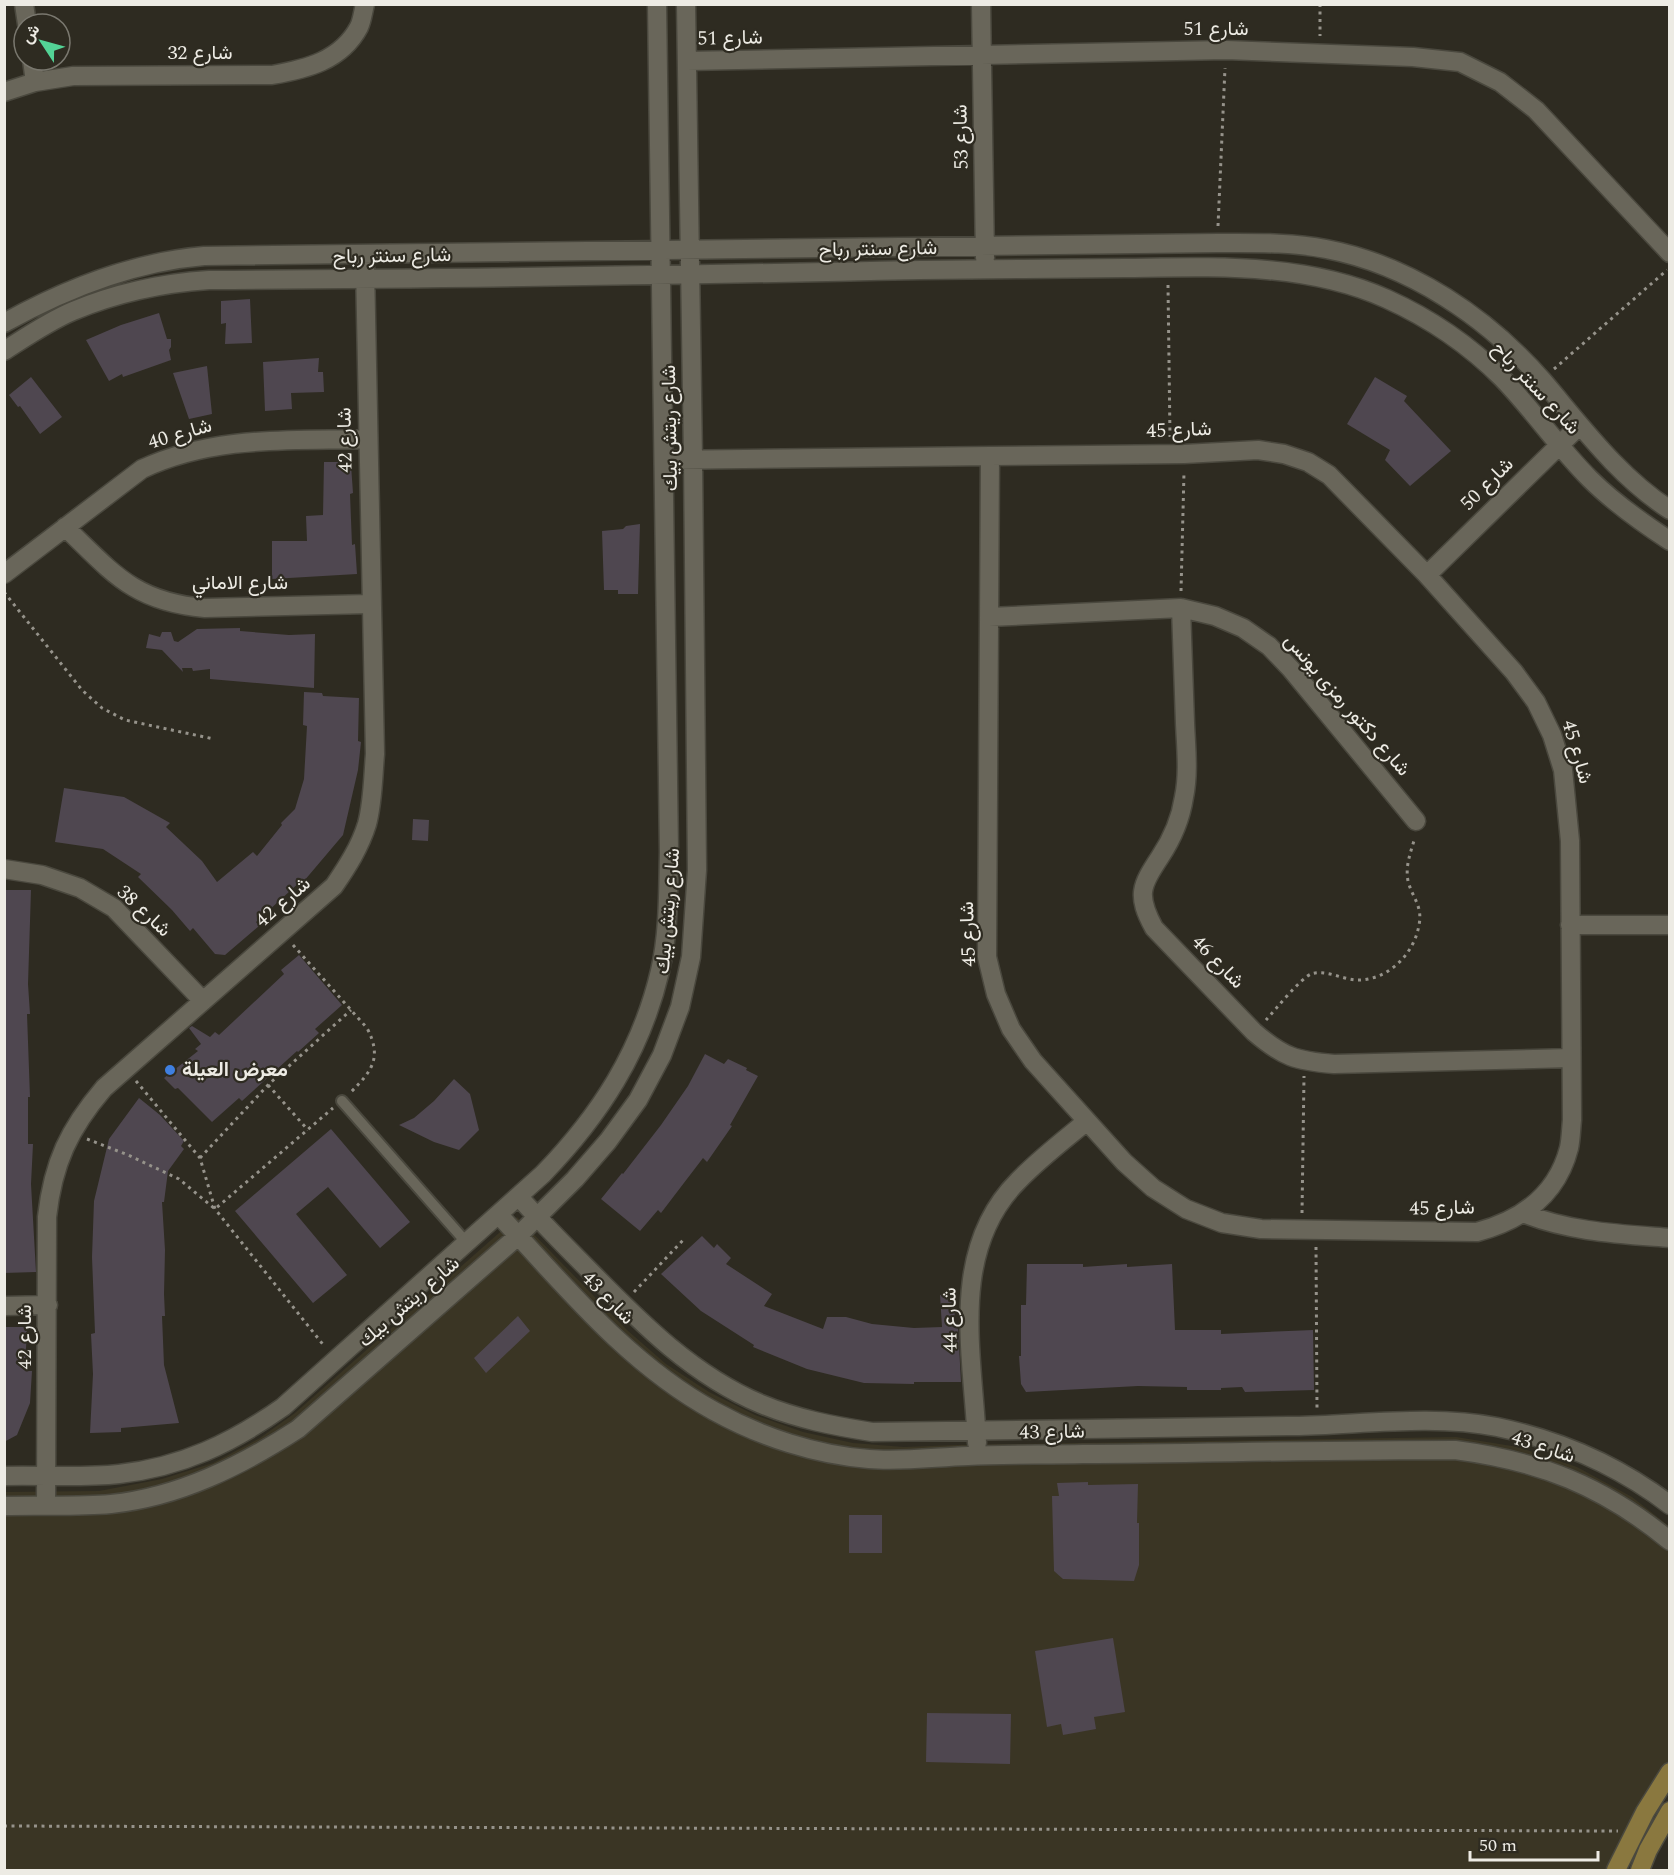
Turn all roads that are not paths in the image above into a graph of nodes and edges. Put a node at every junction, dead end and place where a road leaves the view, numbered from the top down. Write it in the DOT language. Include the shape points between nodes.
graph roads {
  1 [pos="365,4"];
  2 [pos="657,4"];
  3 [pos="686,4"];
  4 [pos="981,4"];
  5 [pos="982,56"];
  6 [pos="687,62"];
  7 [pos="34,72"];
  8 [pos="35,82"];
  9 [pos="4,92"];
  10 [pos="985,246"];
  11 [pos="660,250"];
  12 [pos="690,250"];
  13 [pos="1670,253"];
  14 [pos="365,254"];
  15 [pos="985,269"];
  16 [pos="690,275"];
  17 [pos="660,276"];
  18 [pos="365,279"];
  19 [pos="4,323"];
  20 [pos="4,351"];
  21 [pos="1579,426"];
  22 [pos="368,439"];
  23 [pos="1559,445"];
  24 [pos="990,456"];
  25 [pos="693,459"];
  26 [pos="665,460"];
  27 [pos="1670,510"];
  28 [pos="66,527"];
  29 [pos="1670,541"];
  30 [pos="4,574"];
  31 [pos="1427,575"];
  32 [pos="370,604"];
  33 [pos="1181,608"];
  34 [pos="990,617"];
  35 [pos="1416,821"];
  36 [pos="4,869"];
  37 [pos="1570,924"];
  38 [pos="1670,925"];
  39 [pos="203,1001"];
  40 [pos="1571,1058"];
  41 [pos="342,1101"];
  42 [pos="1087,1121"];
  43 [pos="519,1197"];
  44 [pos="1523,1213"];
  45 [pos="499,1215"];
  46 [pos="537,1218"];
  47 [pos="518,1236"];
  48 [pos="1670,1238"];
  49 [pos="466,1242"];
  50 [pos="48,1305"];
  51 [pos="4,1306"];
  52 [pos="976,1431"];
  53 [pos="978,1455"];
  54 [pos="46,1475"];
  55 [pos="4,1476"];
  56 [pos="46,1505"];
  57 [pos="1670,1505"];
  58 [pos="4,1506"];
  59 [pos="1670,1540"];
  60 [pos="1670,1772"];
  61 [pos="1670,1811"];
  62 [pos="1616,1870"];
  63 [pos="1640,1870"];
  1 -- 8 [label="street, شارع 32" via="359,26 345,46 325,61 302,70 272,75 73,76"];
  2 -- 11 [label="street, شارع ريتش بيك"];
  3 -- 6 [label="street, شارع ريتش بيك"];
  4 -- 5 [label="street, شارع 53"];
  5 -- 6 [label="street, شارع 51"];
  5 -- 10 [label="street, شارع 53"];
  5 -- 13 [label="street, شارع 51" via="1226,50 1460,62 1500,82 1536,110"];
  6 -- 12 [label="street, شارع ريتش بيك"];
  7 -- 8 [label="street"];
  8 -- 9 [label="street, شارع 32"];
  10 -- 12 [label="street, شارع سنتر رباح"];
  10 -- 15 [label="street, شارع 53"];
  10 -- 21 [label="street, شارع سنتر رباح" via="1285,244 1365,258 1439,292 1472,316 1542,380"];
  11 -- 12 [label="street, شارع سنتر رباح"];
  11 -- 14 [label="street, شارع سنتر رباح"];
  11 -- 17 [label="street, شارع ريتش بيك"];
  12 -- 16 [label="street, شارع ريتش بيك"];
  14 -- 18 [label="street, شارع 42"];
  14 -- 19 [label="street, شارع سنتر رباح" via="204,256 156,261 64,292"];
  15 -- 16 [label="street, شارع سنتر رباح"];
  15 -- 23 [label="street, شارع سنتر رباح" via="1279,270 1323,278 1383,297 1439,327 1502,379"];
  16 -- 17 [label="street, شارع سنتر رباح"];
  16 -- 25 [label="street, شارع ريتش بيك"];
  17 -- 18 [label="street, شارع سنتر رباح"];
  17 -- 26 [label="street, شارع ريتش بيك"];
  18 -- 20 [label="street, شارع سنتر رباح" via="166,284 72,311"];
  18 -- 22 [label="street, شارع 42"];
  21 -- 23 [label="street, شارع 50"];
  21 -- 27 [label="street, شارع سنتر رباح" via="1629,479"];
  22 -- 28 [label="street, شارع 40" via="247,441 192,450 142,469"];
  22 -- 32 [label="street, شارع 42"];
  23 -- 29 [label="street, شارع سنتر رباح" via="1610,498"];
  23 -- 31 [label="street, شارع 50"];
  24 -- 25 [label="street, شارع 45"];
  24 -- 31 [label="street, شارع 45" via="1258,450 1284,454 1329,475"];
  24 -- 34 [label="street, شارع 45"];
  25 -- 26 [label="street, شارع 45"];
  25 -- 46 [label="street, شارع ريتش بيك" via="697,870 691,957 680,1008 662,1055 638,1100 588,1164"];
  26 -- 43 [label="street, شارع ريتش بيك" via="669,852 660,969 650,1008 617,1081 571,1146"];
  28 -- 30 [label="street, شارع 40"];
  28 -- 32 [label="street, شارع الاماني" via="134,589 180,606"];
  31 -- 37 [label="street, شارع 45" via="1514,672 1536,702 1552,735 1563,770 1568,807"];
  32 -- 39 [label="street, شارع 42" via="375,754 367,824 334,886"];
  33 -- 34 [label="street, شارع دكتور رمزى يونس"];
  33 -- 35 [label="street, شارع دكتور رمزى يونس" via="1243,628 1269,646"];
  33 -- 40 [label="street, شارع 46" via="1187,765 1176,827 1143,891 1145,910 1154,928 1254,1032 1269,1045 1304,1062"];
  34 -- 42 [label="street, شارع 45" via="987,957 996,994 1011,1029 1033,1061"];
  36 -- 39 [label="street, شارع 38" via="80,888 114,908"];
  37 -- 38 [label="street"];
  37 -- 40 [label="street, شارع 45"];
  39 -- 50 [label="street, شارع 42" via="98,1095 70,1133 49,1197"];
  40 -- 44 [label="street, شارع 45" via="1569,1147 1560,1173 1544,1196"];
  41 -- 49 [label="lane"];
  42 -- 44 [label="street, شارع 45" via="1153,1188 1186,1209 1222,1222 1261,1229 1477,1232 1501,1226"];
  42 -- 52 [label="street, شارع 44" via="1017,1181 996,1208 982,1237 969,1300"];
  43 -- 45 [label="street, شارع ريتش بيك"];
  43 -- 46 [label="street, شارع 43"];
  44 -- 48 [label="street" via="1568,1227"];
  45 -- 47 [label="street, شارع 43"];
  45 -- 49 [label="street, شارع ريتش بيك"];
  46 -- 47 [label="street, شارع ريتش بيك"];
  46 -- 52 [label="street, شارع 43" via="664,1343 694,1367 752,1400 797,1417 872,1432"];
  47 -- 53 [label="street, شارع 43" via="649,1369 716,1413 790,1443 830,1453 869,1459"];
  47 -- 56 [label="street, شارع ريتش بيك" via="298,1429 264,1451 210,1478 152,1496 113,1504"];
  49 -- 54 [label="street, شارع ريتش بيك" via="283,1407 222,1446 152,1468 118,1474"];
  50 -- 51 [label="street"];
  50 -- 54 [label="street, شارع 42"];
  52 -- 53 [label="street, شارع 44"];
  52 -- 57 [label="street, شارع 43" via="1429,1422 1494,1427 1568,1448 1632,1480"];
  53 -- 59 [label="street, شارع 43" via="1455,1450 1513,1460 1557,1473 1620,1504"];
  54 -- 55 [label="street, شارع ريتش بيك"];
  54 -- 56 [label="street, شارع 42"];
  56 -- 58 [label="street, شارع ريتش بيك"];
  60 -- 62 [label="street"];
  61 -- 63 [label="street"];
}
